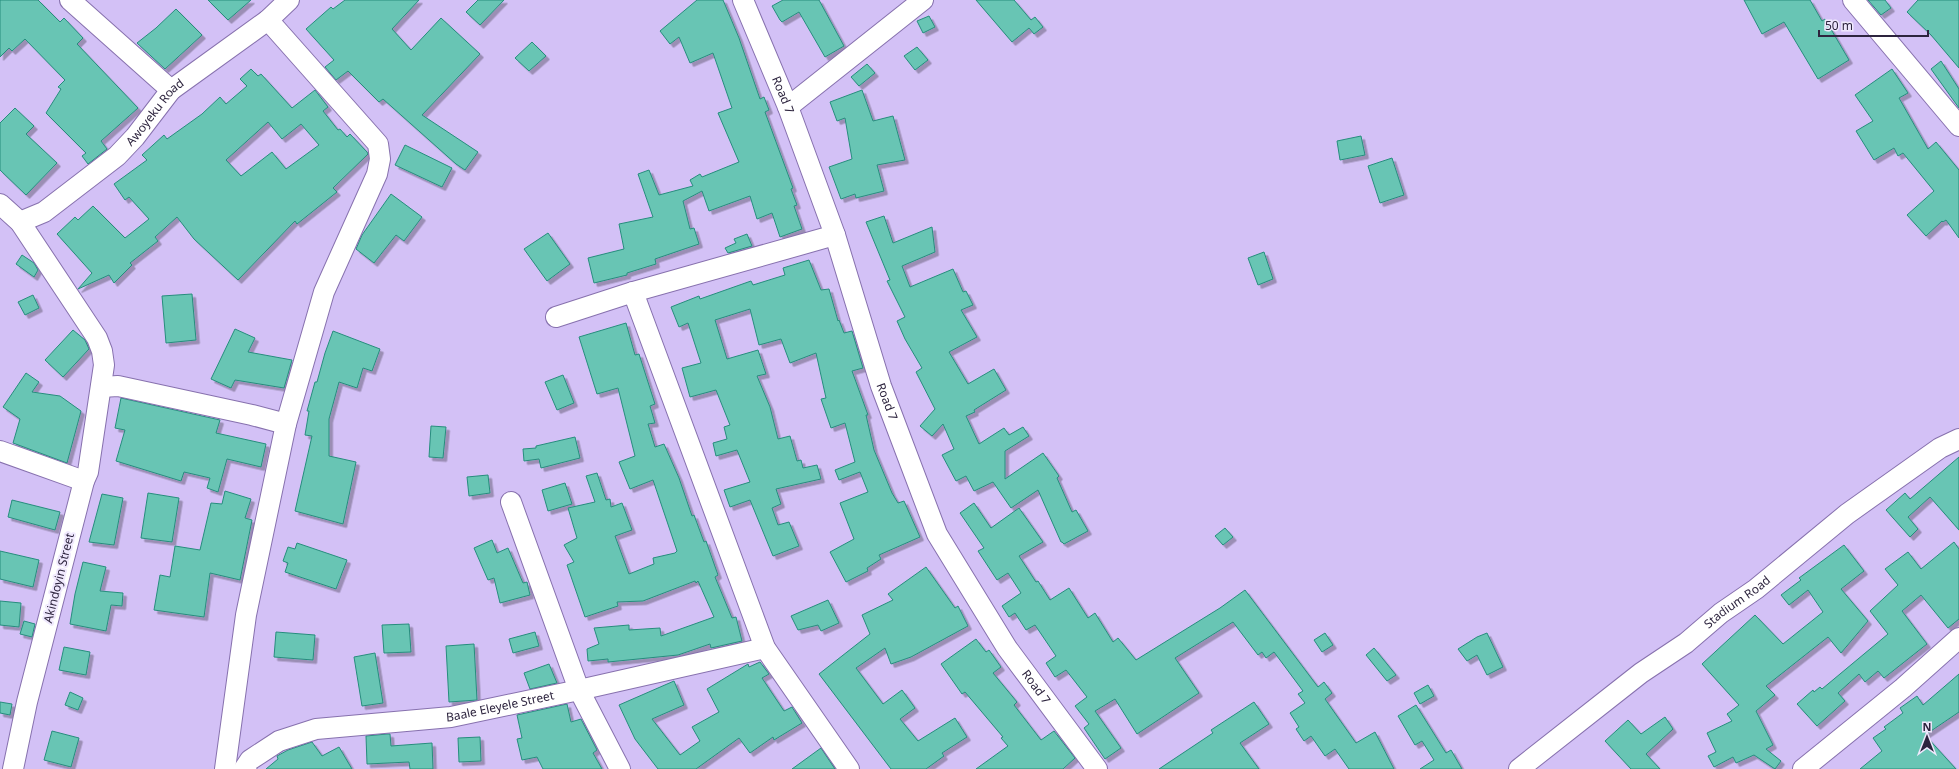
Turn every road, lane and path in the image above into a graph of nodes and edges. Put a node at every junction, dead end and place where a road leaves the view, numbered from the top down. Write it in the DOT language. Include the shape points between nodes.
graph roads {
  1 [pos="70,0"];
  2 [pos="289,0"];
  3 [pos="743,0"];
  4 [pos="923,0"];
  5 [pos="1853,0"];
  6 [pos="268,20"];
  7 [pos="170,90"];
  8 [pos="788,108"];
  9 [pos="1959,126"];
  10 [pos="0,204"];
  11 [pos="20,222"];
  12 [pos="835,235"];
  13 [pos="633,292"];
  14 [pos="556,317"];
  15 [pos="101,387"];
  16 [pos="286,424"];
  17 [pos="1959,439"];
  18 [pos="0,451"];
  19 [pos="84,481"];
  20 [pos="511,502"];
  21 [pos="1959,638"];
  22 [pos="765,648"];
  23 [pos="579,690"];
  24 [pos="14,769"];
  25 [pos="225,769"];
  26 [pos="244,769"];
  27 [pos="620,769"];
  28 [pos="849,769"];
  29 [pos="1097,769"];
  30 [pos="1519,769"];
  31 [pos="1802,769"];
  1 -- 7 [label="street"];
  2 -- 6 [label="street, Awoyeku Road"];
  3 -- 8 [label="street, Road 7"];
  4 -- 8 [label="street"];
  5 -- 9 [label="street"];
  6 -- 7 [label="street, Awoyeku Road"];
  6 -- 16 [label="street" via="378,144 380,159 377,174 324,292"];
  7 -- 11 [label="street, Awoyeku Road" via="117,156 44,212"];
  8 -- 12 [label="street, Road 7"];
  10 -- 11 [label="street, Akindoyin Street"];
  11 -- 15 [label="street, Akindoyin Street" via="98,338 104,365"];
  12 -- 13 [label="street"];
  12 -- 29 [label="street, Road 7" via="881,386 937,534 1007,648"];
  13 -- 14 [label="street"];
  13 -- 22 [label="street"];
  15 -- 16 [label="street" via="118,386"];
  15 -- 19 [label="street, Akindoyin Street" via="88,472"];
  16 -- 25 [label="street" via="246,615"];
  17 -- 30 [label="street, Stadium Road" via="1935,452 1847,514 1756,589 1721,613 1686,643 1641,673"];
  18 -- 19 [label="street"];
  19 -- 24 [label="street, Akindoyin Street" via="28,702"];
  20 -- 23 [label="street"];
  21 -- 31 [label="street" via="1903,688"];
  22 -- 23 [label="street, Baale Eleyele Street"];
  22 -- 28 [label="street"];
  23 -- 26 [label="street, Baale Eleyele Street" via="451,717 316,729 279,741 250,760"];
  23 -- 27 [label="street"];
}
